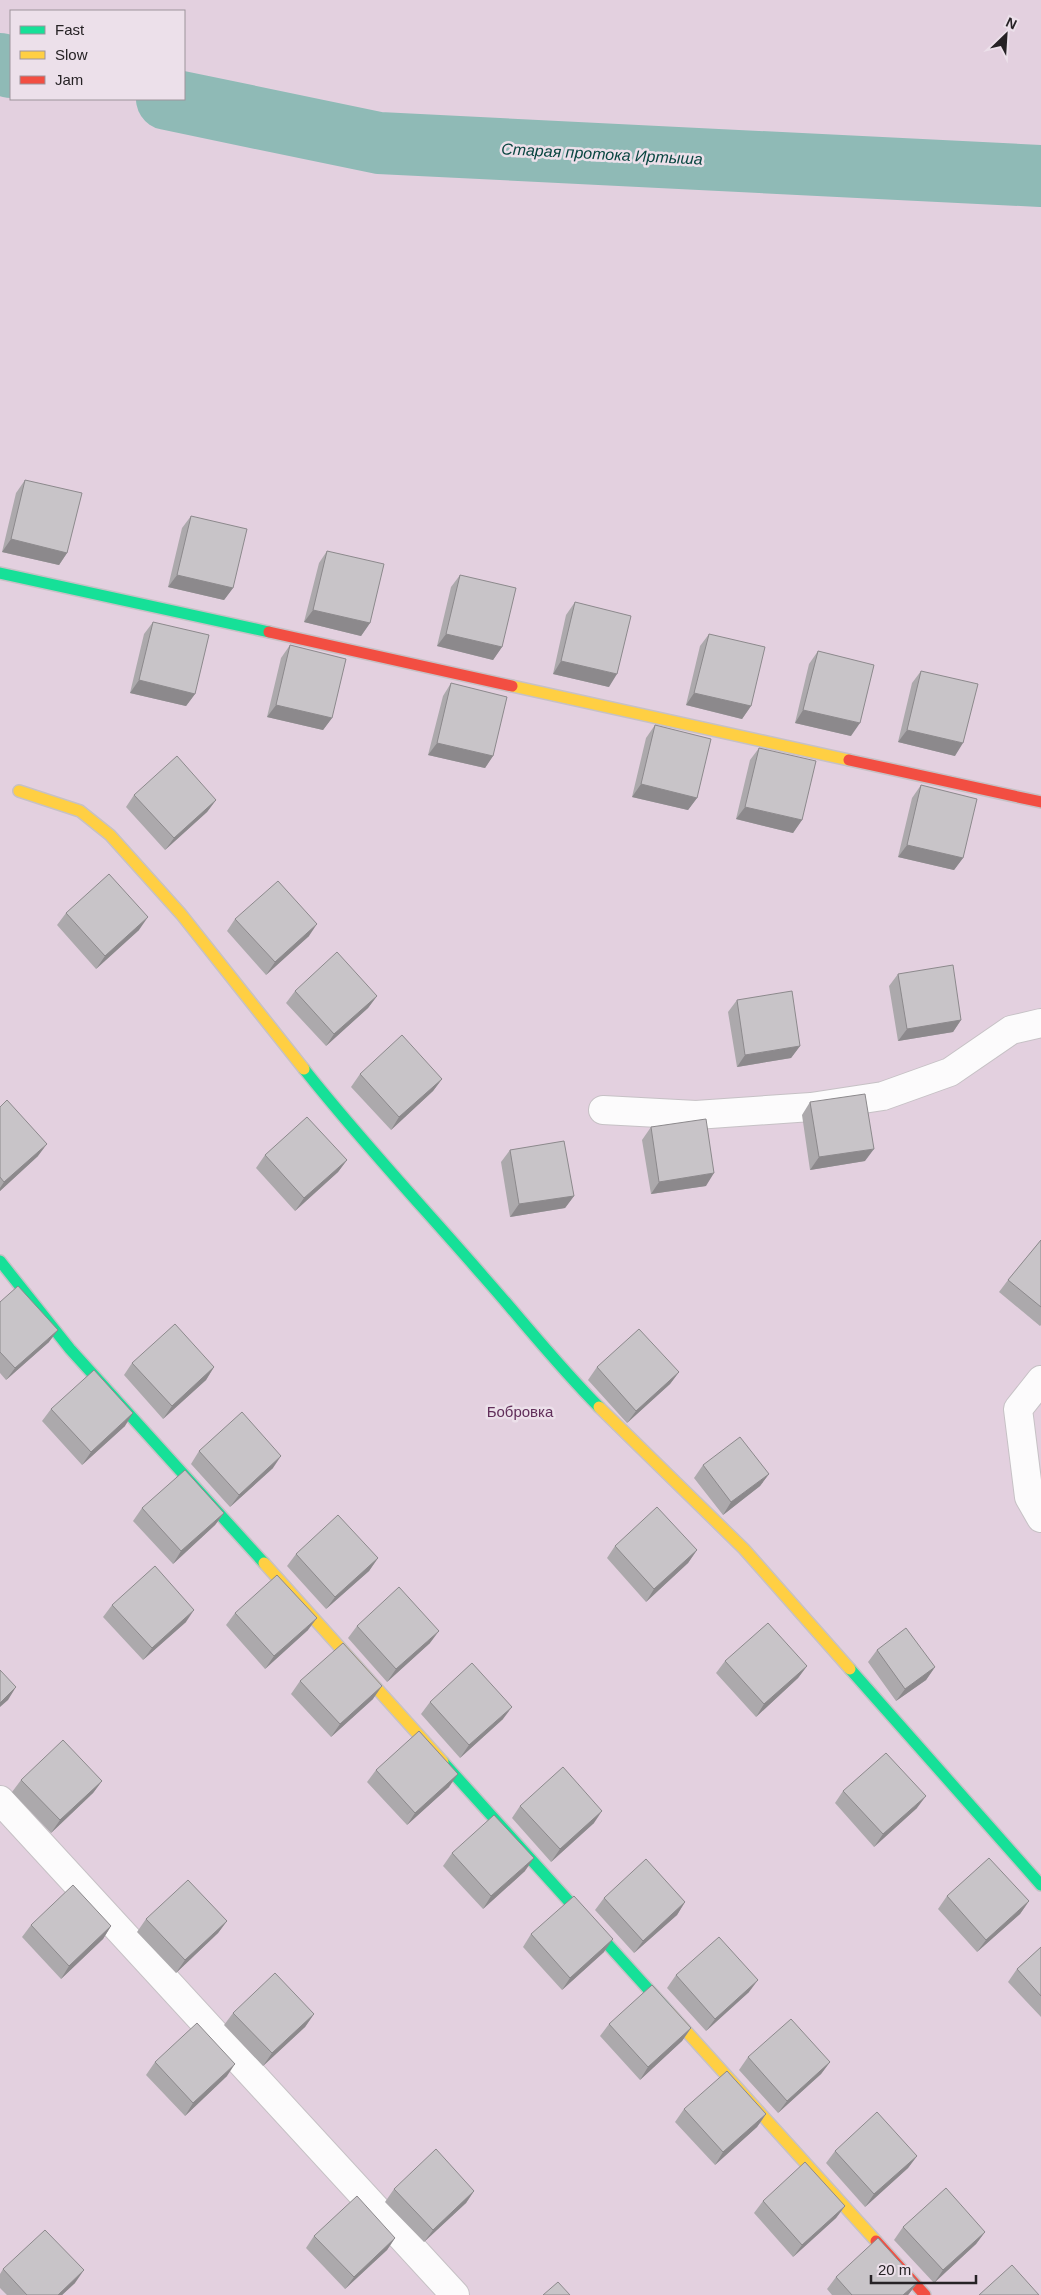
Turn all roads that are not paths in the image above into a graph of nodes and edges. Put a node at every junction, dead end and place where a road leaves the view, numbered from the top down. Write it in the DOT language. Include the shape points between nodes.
graph roads {
  1 [pos="0,573"];
  2 [pos="19,791"];
  3 [pos="1041,802"];
  4 [pos="1041,1023"];
  5 [pos="603,1110"];
  6 [pos="0,1261"];
  7 [pos="1041,1380"];
  8 [pos="1041,1518"];
  9 [pos="0,1800"];
  10 [pos="1041,1885"];
  11 [pos="455,2295"];
  12 [pos="925,2295"];
  1 -- 3 [label="street"];
  2 -- 10 [label="street" via="80,811 110,835 187,921 348,1123 478,1269 563,1371 744,1549"];
  4 -- 5 [label="street" via="1011,1030 950,1072 883,1096 811,1107 696,1115"];
  6 -- 12 [label="street" via="76,1356"];
  7 -- 8 [label="street" via="1018,1409 1029,1497"];
  9 -- 11 [label="street"];
}
